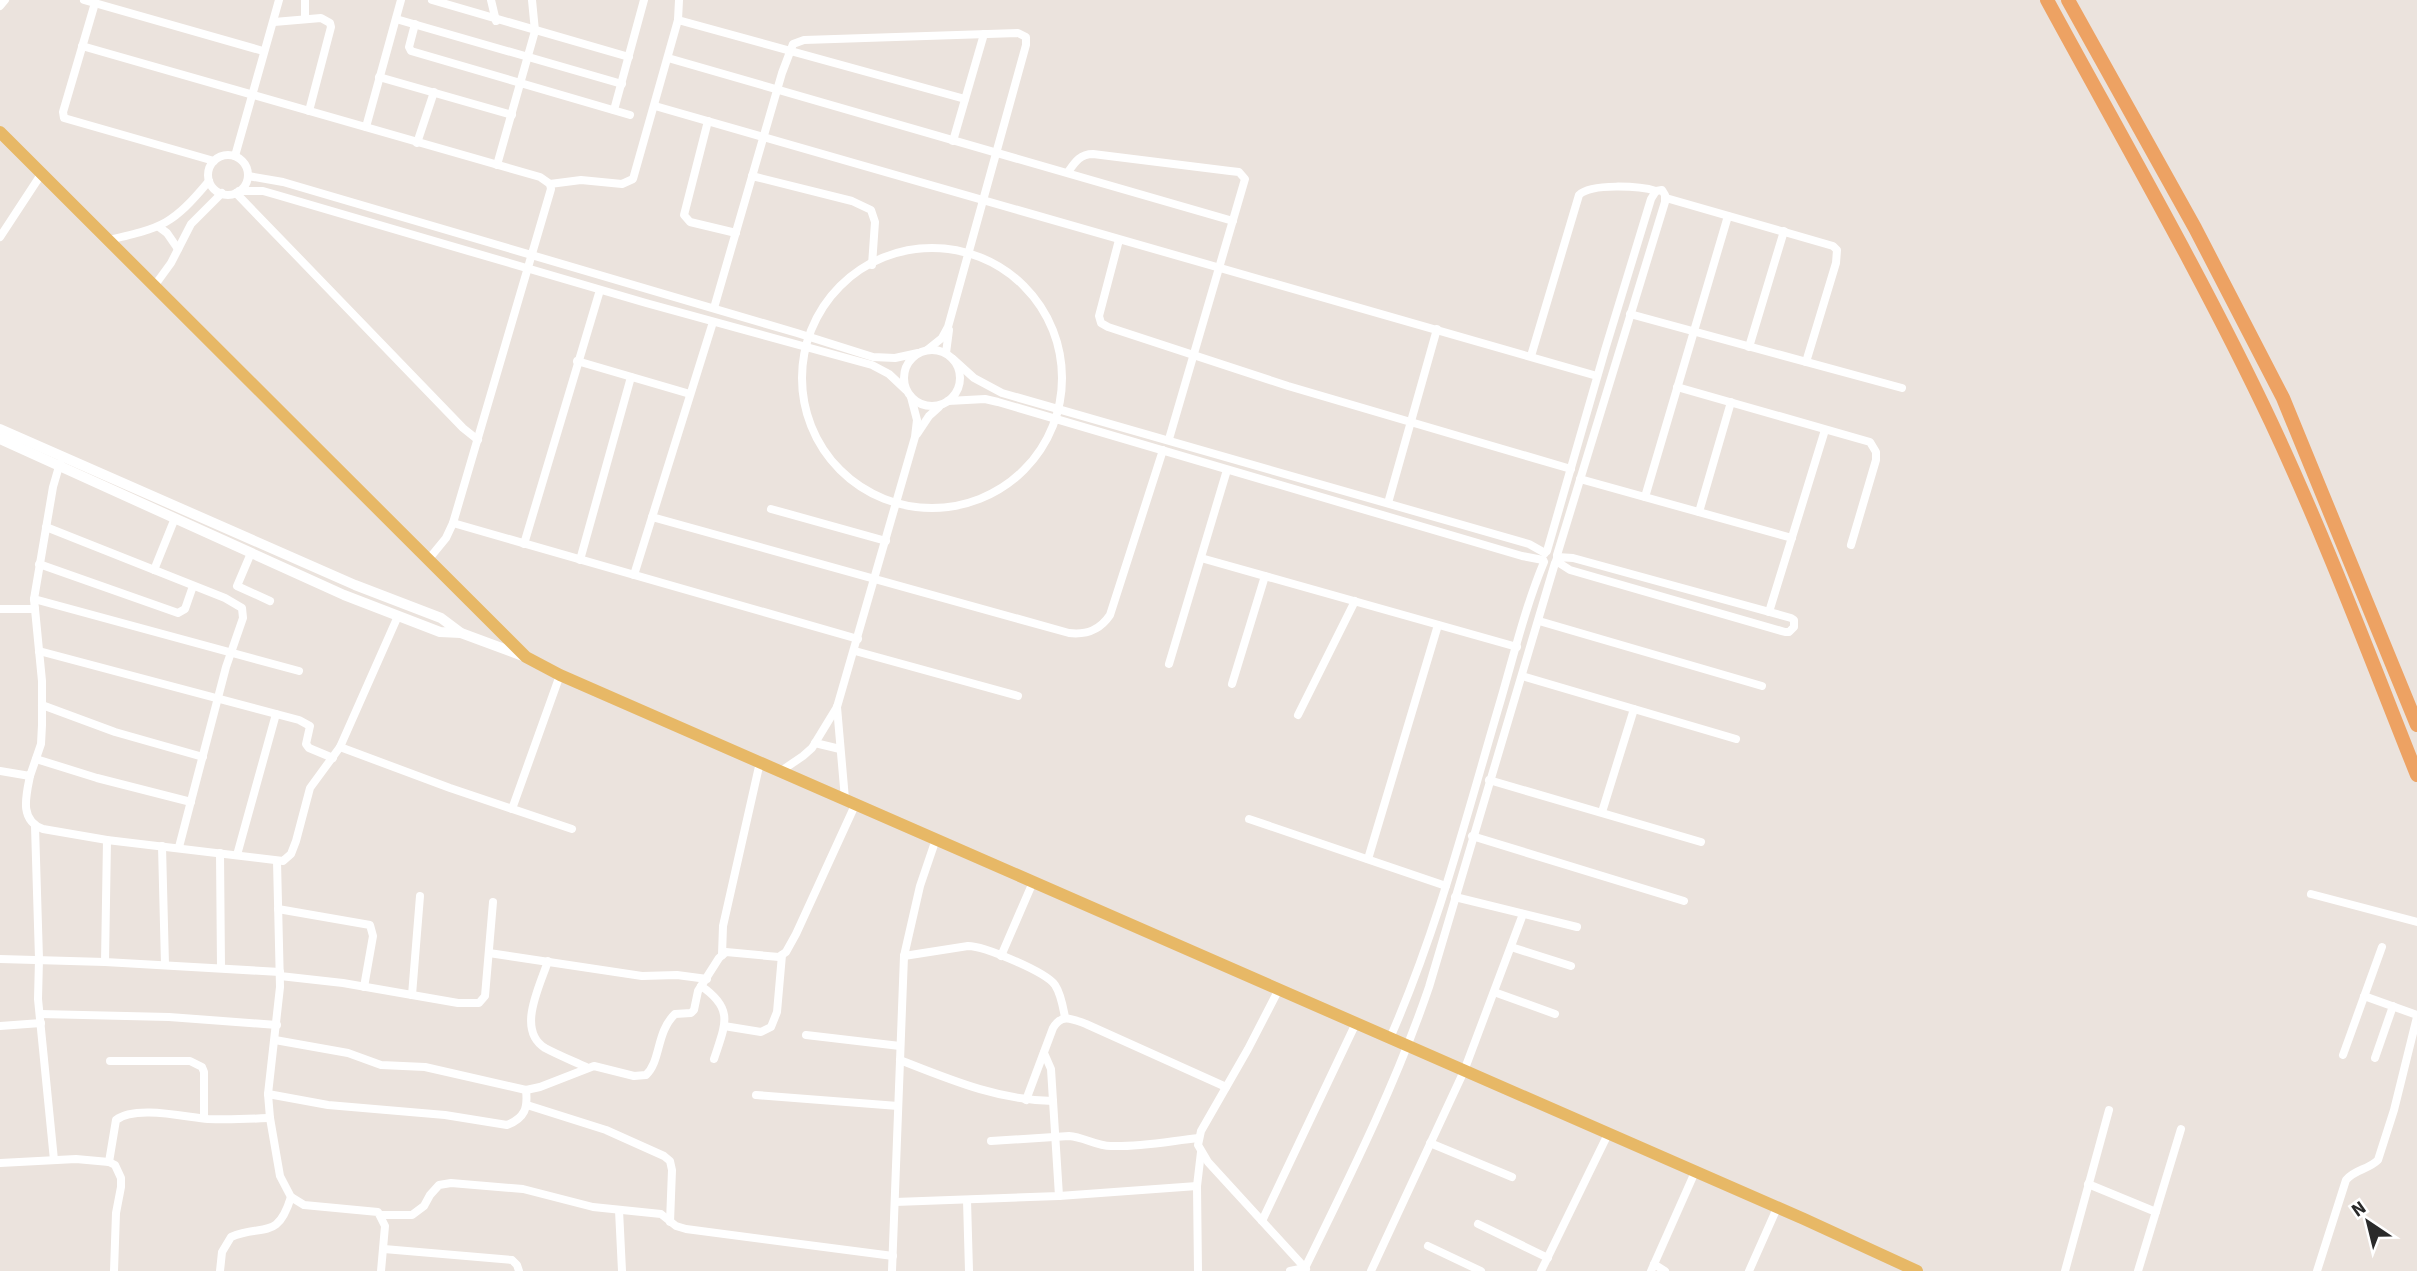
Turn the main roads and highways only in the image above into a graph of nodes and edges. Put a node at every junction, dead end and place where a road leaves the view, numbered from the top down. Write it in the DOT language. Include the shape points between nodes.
graph roads {
  1 [pos="2041,0"];
  2 [pos="2047,0"];
  3 [pos="2068,0"];
  4 [pos="2081,62"];
  5 [pos="1,136"];
  6 [pos="2417,725"];
  7 [pos="2417,775"];
  8 [pos="1917,1271"];
  1 -- 4 [label="highway"];
  2 -- 4 [label="highway"];
  3 -- 6 [label="highway" via="2283,398"];
  4 -- 7 [label="highway" via="2271,423"];
  5 -- 8 [label="main road" via="526,656 560,675"];
}
